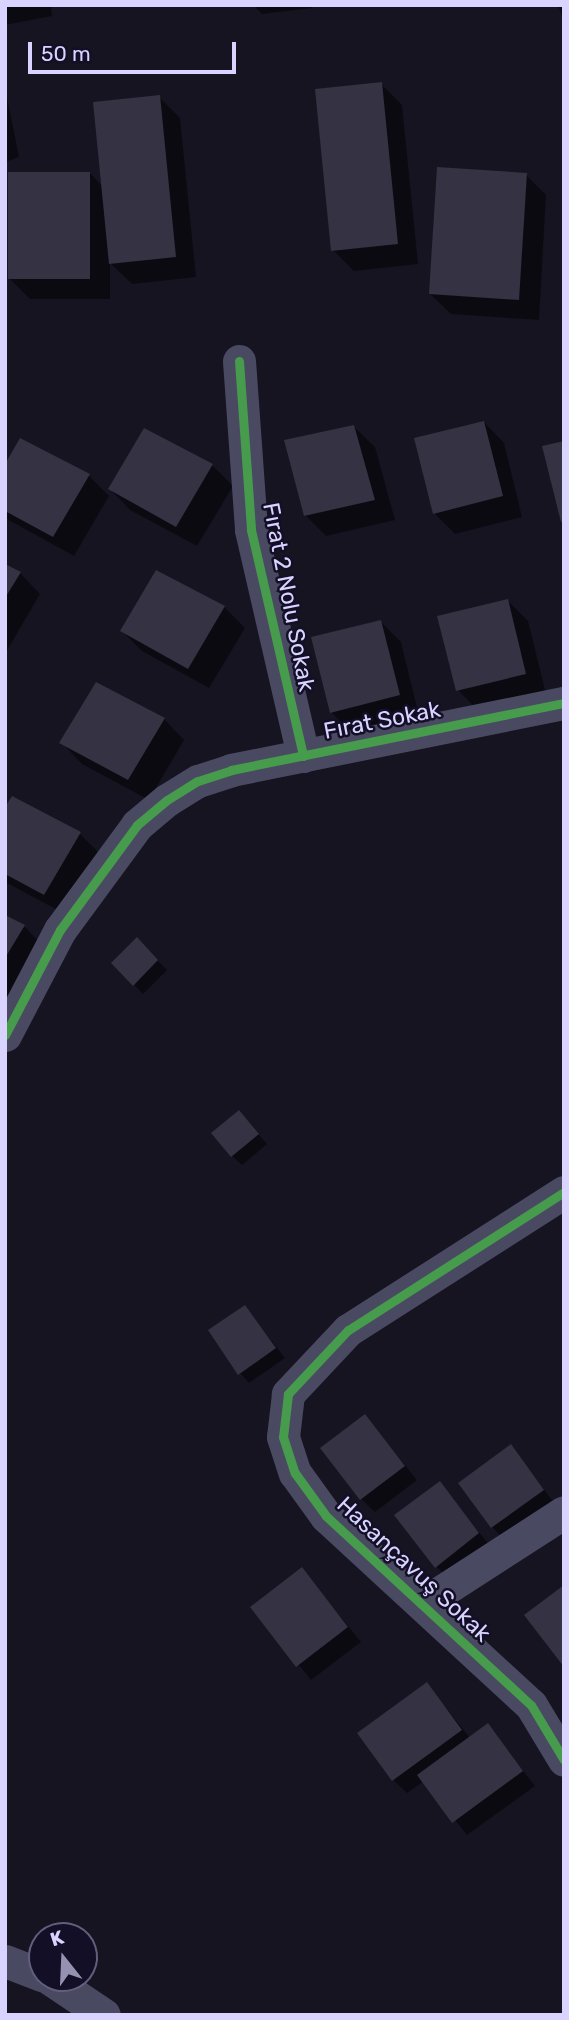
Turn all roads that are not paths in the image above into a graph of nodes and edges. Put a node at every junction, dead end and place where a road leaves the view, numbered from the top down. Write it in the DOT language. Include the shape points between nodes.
graph roads {
  1 [pos="240,361"];
  2 [pos="564,703"];
  3 [pos="303,756"];
  4 [pos="5,1035"];
  5 [pos="564,1192"];
  6 [pos="564,1512"];
  7 [pos="422,1604"];
  8 [pos="564,1760"];
  9 [pos="5,1961"];
  10 [pos="28,1970"];
  11 [pos="70,1992"];
  12 [pos="104,2015"];
  1 -- 3 [label="street, Fırat 2 Nolu Sokak" via="251,530"];
  2 -- 3 [label="street, Fırat Sokak"];
  3 -- 4 [label="street, Fırat Sokak" via="198,781 137,825 60,930"];
  5 -- 7 [label="street, Hasançavuş Sokak" via="348,1330 288,1394 284,1437 295,1473 326,1516"];
  6 -- 7 [label="street"];
  7 -- 8 [label="street, Hasançavuş Sokak" via="531,1705"];
  9 -- 10 [label="street"];
  11 -- 12 [label="street"];
}
